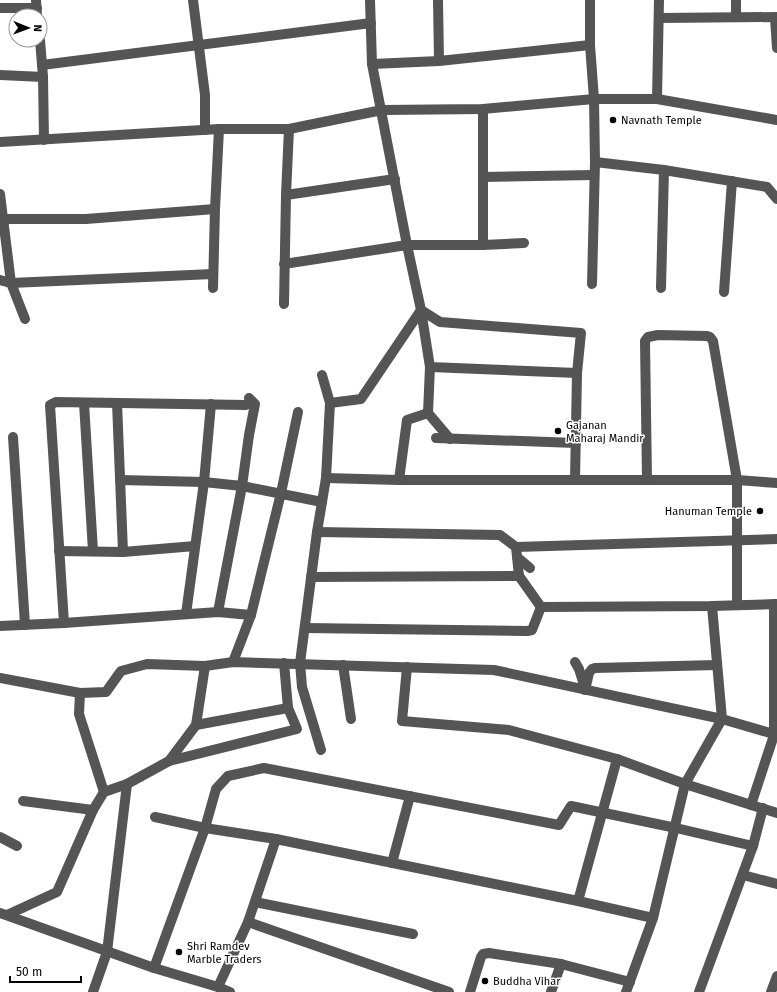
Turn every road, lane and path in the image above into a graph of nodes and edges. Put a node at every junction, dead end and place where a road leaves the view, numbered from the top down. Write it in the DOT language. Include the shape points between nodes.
graph roads {
  1 [pos="193,0"];
  2 [pos="370,0"];
  3 [pos="438,0"];
  4 [pos="590,0"];
  5 [pos="659,0"];
  6 [pos="736,0"];
  7 [pos="736,17"];
  8 [pos="776,17"];
  9 [pos="659,18"];
  10 [pos="371,23"];
  11 [pos="199,44"];
  12 [pos="590,45"];
  13 [pos="41,48"];
  14 [pos="777,48"];
  15 [pos="439,61"];
  16 [pos="372,64"];
  17 [pos="42,65"];
  18 [pos="0,75"];
  19 [pos="43,76"];
  20 [pos="594,99"];
  21 [pos="657,99"];
  22 [pos="483,109"];
  23 [pos="382,110"];
  24 [pos="777,120"];
  25 [pos="219,129"];
  26 [pos="289,129"];
  27 [pos="205,130"];
  28 [pos="44,140"];
  29 [pos="0,142"];
  30 [pos="595,162"];
  31 [pos="664,170"];
  32 [pos="594,175"];
  33 [pos="483,177"];
  34 [pos="395,179"];
  35 [pos="732,181"];
  36 [pos="0,194"];
  37 [pos="286,195"];
  38 [pos="777,199"];
  39 [pos="215,209"];
  40 [pos="4,220"];
  41 [pos="524,243"];
  42 [pos="407,245"];
  43 [pos="483,245"];
  44 [pos="284,264"];
  45 [pos="213,274"];
  46 [pos="0,280"];
  47 [pos="11,283"];
  48 [pos="592,284"];
  49 [pos="213,288"];
  50 [pos="660,288"];
  51 [pos="724,292"];
  52 [pos="420,302"];
  53 [pos="284,304"];
  54 [pos="25,319"];
  55 [pos="430,367"];
  56 [pos="577,373"];
  57 [pos="322,375"];
  58 [pos="84,402"];
  59 [pos="117,403"];
  60 [pos="330,403"];
  61 [pos="211,404"];
  62 [pos="298,412"];
  63 [pos="428,413"];
  64 [pos="13,437"];
  65 [pos="436,438"];
  66 [pos="450,439"];
  67 [pos="576,443"];
  68 [pos="326,478"];
  69 [pos="120,480"];
  70 [pos="399,480"];
  71 [pos="575,480"];
  72 [pos="647,480"];
  73 [pos="737,480"];
  74 [pos="204,482"];
  75 [pos="777,483"];
  76 [pos="242,486"];
  77 [pos="281,493"];
  78 [pos="322,502"];
  79 [pos="317,532"];
  80 [pos="777,538"];
  81 [pos="738,539"];
  82 [pos="195,546"];
  83 [pos="516,547"];
  84 [pos="59,551"];
  85 [pos="93,551"];
  86 [pos="123,552"];
  87 [pos="517,557"];
  88 [pos="530,568"];
  89 [pos="519,576"];
  90 [pos="311,577"];
  91 [pos="775,604"];
  92 [pos="737,605"];
  93 [pos="712,606"];
  94 [pos="541,607"];
  95 [pos="218,612"];
  96 [pos="186,614"];
  97 [pos="251,615"];
  98 [pos="64,623"];
  99 [pos="25,625"];
  100 [pos="0,626"];
  101 [pos="305,628"];
  102 [pos="233,662"];
  103 [pos="575,662"];
  104 [pos="284,663"];
  105 [pos="300,663"];
  106 [pos="775,664"];
  107 [pos="343,665"];
  108 [pos="717,665"];
  109 [pos="205,666"];
  110 [pos="408,667"];
  111 [pos="0,678"];
  112 [pos="585,690"];
  113 [pos="80,693"];
  114 [pos="288,708"];
  115 [pos="352,719"];
  116 [pos="722,719"];
  117 [pos="196,725"];
  118 [pos="776,735"];
  119 [pos="321,750"];
  120 [pos="616,759"];
  121 [pos="169,761"];
  122 [pos="128,784"];
  123 [pos="685,784"];
  124 [pos="104,792"];
  125 [pos="410,796"];
  126 [pos="23,801"];
  127 [pos="751,805"];
  128 [pos="763,808"];
  129 [pos="94,810"];
  130 [pos="602,812"];
  131 [pos="777,813"];
  132 [pos="155,817"];
  133 [pos="205,828"];
  134 [pos="676,828"];
  135 [pos="0,837"];
  136 [pos="276,839"];
  137 [pos="17,846"];
  138 [pos="753,846"];
  139 [pos="392,863"];
  140 [pos="743,875"];
  141 [pos="777,884"];
  142 [pos="578,901"];
  143 [pos="255,902"];
  144 [pos="3,914"];
  145 [pos="653,918"];
  146 [pos="248,922"];
  147 [pos="413,934"];
  148 [pos="106,952"];
  149 [pos="561,964"];
  150 [pos="154,968"];
  151 [pos="777,976"];
  152 [pos="218,987"];
  153 [pos="628,987"];
  154 [pos="93,992"];
  155 [pos="230,992"];
  156 [pos="450,992"];
  157 [pos="470,992"];
  158 [pos="551,992"];
  159 [pos="699,992"];
  160 [pos="771,992"];
  1 -- 11 [label="street"];
  2 -- 10 [label="street"];
  3 -- 15 [label="street"];
  4 -- 12 [label="street"];
  5 -- 9 [label="street"];
  6 -- 7 [label="street"];
  7 -- 8 [label="street"];
  7 -- 9 [label="street"];
  8 -- 14 [label="street"];
  9 -- 21 [label="street"];
  10 -- 11 [label="street"];
  10 -- 16 [label="street"];
  11 -- 17 [label="street"];
  11 -- 27 [label="street" via="205,95"];
  12 -- 15 [label="street"];
  12 -- 20 [label="street"];
  13 -- 17 [label="street"];
  15 -- 16 [label="street"];
  16 -- 23 [label="street"];
  17 -- 19 [label="street"];
  18 -- 19 [label="street"];
  19 -- 28 [label="street"];
  20 -- 21 [label="street"];
  20 -- 22 [label="street"];
  20 -- 30 [label="street"];
  21 -- 24 [label="street"];
  22 -- 23 [label="street"];
  22 -- 33 [label="street"];
  23 -- 26 [label="street"];
  23 -- 34 [label="street"];
  25 -- 26 [label="street"];
  25 -- 27 [label="street"];
  25 -- 39 [label="street"];
  26 -- 37 [label="street"];
  27 -- 28 [label="street"];
  28 -- 29 [label="street"];
  30 -- 31 [label="street"];
  30 -- 32 [label="street"];
  31 -- 35 [label="street"];
  31 -- 50 [label="street"];
  32 -- 33 [label="street"];
  32 -- 48 [label="street"];
  33 -- 43 [label="street"];
  34 -- 37 [label="street"];
  34 -- 42 [label="street"];
  35 -- 38 [label="street" via="767,187"];
  35 -- 51 [label="street"];
  36 -- 40 [label="street"];
  37 -- 44 [label="street"];
  39 -- 40 [label="street" via="86,219"];
  39 -- 45 [label="street"];
  40 -- 47 [label="street"];
  41 -- 43 [label="street"];
  42 -- 43 [label="street"];
  42 -- 44 [label="street"];
  42 -- 52 [label="street"];
  44 -- 53 [label="street"];
  45 -- 47 [label="street"];
  45 -- 49 [label="street"];
  46 -- 47 [label="street"];
  47 -- 54 [label="street"];
  52 -- 55 [label="street"];
  52 -- 56 [label="street" via="440,322 581,334"];
  52 -- 60 [label="street" via="361,400"];
  55 -- 56 [label="street"];
  55 -- 63 [label="street"];
  56 -- 67 [label="street"];
  57 -- 60 [label="street"];
  58 -- 59 [label="street"];
  58 -- 84 [label="street" via="56,402 50,405"];
  58 -- 85 [label="street"];
  59 -- 61 [label="street"];
  59 -- 69 [label="street"];
  60 -- 68 [label="street"];
  61 -- 74 [label="street"];
  61 -- 76 [label="street" via="255,404"];
  62 -- 77 [label="street"];
  63 -- 66 [label="street"];
  63 -- 70 [label="street" via="407,420"];
  64 -- 99 [label="street"];
  65 -- 66 [label="street"];
  66 -- 67 [label="street"];
  67 -- 71 [label="street"];
  68 -- 70 [label="street"];
  68 -- 78 [label="street"];
  69 -- 74 [label="street"];
  69 -- 86 [label="street"];
  70 -- 71 [label="street"];
  71 -- 72 [label="street"];
  72 -- 73 [label="street"];
  72 -- 73 [label="street" via="645,341 652,336 672,335 707,336 713,340"];
  73 -- 75 [label="street"];
  73 -- 81 [label="street"];
  74 -- 76 [label="street"];
  74 -- 82 [label="street"];
  76 -- 77 [label="street"];
  76 -- 95 [label="street"];
  77 -- 78 [label="street"];
  77 -- 97 [label="street"];
  78 -- 79 [label="street"];
  79 -- 83 [label="street" via="500,535"];
  79 -- 90 [label="street"];
  80 -- 81 [label="street"];
  81 -- 83 [label="street"];
  81 -- 92 [label="street"];
  82 -- 86 [label="street"];
  82 -- 96 [label="street"];
  83 -- 87 [label="street"];
  84 -- 85 [label="street"];
  84 -- 98 [label="street"];
  85 -- 86 [label="street"];
  87 -- 88 [label="street"];
  87 -- 89 [label="street"];
  89 -- 90 [label="street"];
  89 -- 94 [label="street"];
  90 -- 101 [label="street"];
  91 -- 92 [label="street"];
  91 -- 106 [label="street"];
  92 -- 93 [label="street"];
  93 -- 94 [label="street"];
  93 -- 108 [label="street"];
  94 -- 101 [label="street" via="532,630 527,631"];
  95 -- 96 [label="street"];
  95 -- 97 [label="street"];
  96 -- 98 [label="street"];
  97 -- 102 [label="street"];
  98 -- 99 [label="street"];
  99 -- 100 [label="street"];
  101 -- 105 [label="street"];
  102 -- 104 [label="street"];
  102 -- 109 [label="street"];
  103 -- 112 [label="street"];
  104 -- 105 [label="street"];
  104 -- 114 [label="street"];
  105 -- 107 [label="street"];
  105 -- 119 [label="street" via="302,687"];
  106 -- 118 [label="street"];
  107 -- 110 [label="street"];
  107 -- 115 [label="street"];
  108 -- 112 [label="street" via="594,668 590,670"];
  108 -- 116 [label="street"];
  109 -- 113 [label="street" via="147,664 121,671 106,692"];
  109 -- 117 [label="street"];
  110 -- 112 [label="street" via="494,670"];
  110 -- 120 [label="street" via="402,721 509,730"];
  111 -- 113 [label="street"];
  112 -- 116 [label="street"];
  113 -- 124 [label="street" via="79,714"];
  114 -- 117 [label="street"];
  114 -- 121 [label="street" via="298,729"];
  116 -- 118 [label="street"];
  116 -- 123 [label="street"];
  117 -- 121 [label="street"];
  118 -- 127 [label="street"];
  120 -- 123 [label="street"];
  120 -- 130 [label="street"];
  121 -- 122 [label="street"];
  122 -- 124 [label="street"];
  122 -- 148 [label="street"];
  123 -- 127 [label="street"];
  123 -- 134 [label="street"];
  124 -- 129 [label="street"];
  125 -- 130 [label="street" via="559,825 571,806"];
  125 -- 133 [label="street" via="264,768 228,776 216,789"];
  125 -- 139 [label="street"];
  126 -- 129 [label="street"];
  127 -- 128 [label="street"];
  128 -- 131 [label="street"];
  128 -- 138 [label="street"];
  129 -- 144 [label="street" via="57,892"];
  130 -- 134 [label="street"];
  130 -- 142 [label="street"];
  132 -- 133 [label="street"];
  133 -- 136 [label="street"];
  133 -- 150 [label="street"];
  134 -- 138 [label="street"];
  134 -- 145 [label="street"];
  135 -- 137 [label="street"];
  136 -- 139 [label="street"];
  136 -- 143 [label="street"];
  138 -- 140 [label="street"];
  139 -- 142 [label="street"];
  140 -- 141 [label="street"];
  140 -- 159 [label="street"];
  142 -- 145 [label="street"];
  143 -- 146 [label="street"];
  143 -- 147 [label="street"];
  144 -- 148 [label="street"];
  145 -- 153 [label="street"];
  146 -- 152 [label="street"];
  146 -- 156 [label="street"];
  148 -- 150 [label="street"];
  148 -- 154 [label="street"];
  149 -- 153 [label="street"];
  149 -- 157 [label="street" via="483,954"];
  149 -- 158 [label="street"];
  150 -- 152 [label="street"];
  151 -- 160 [label="street"];
  152 -- 155 [label="street"];
}
